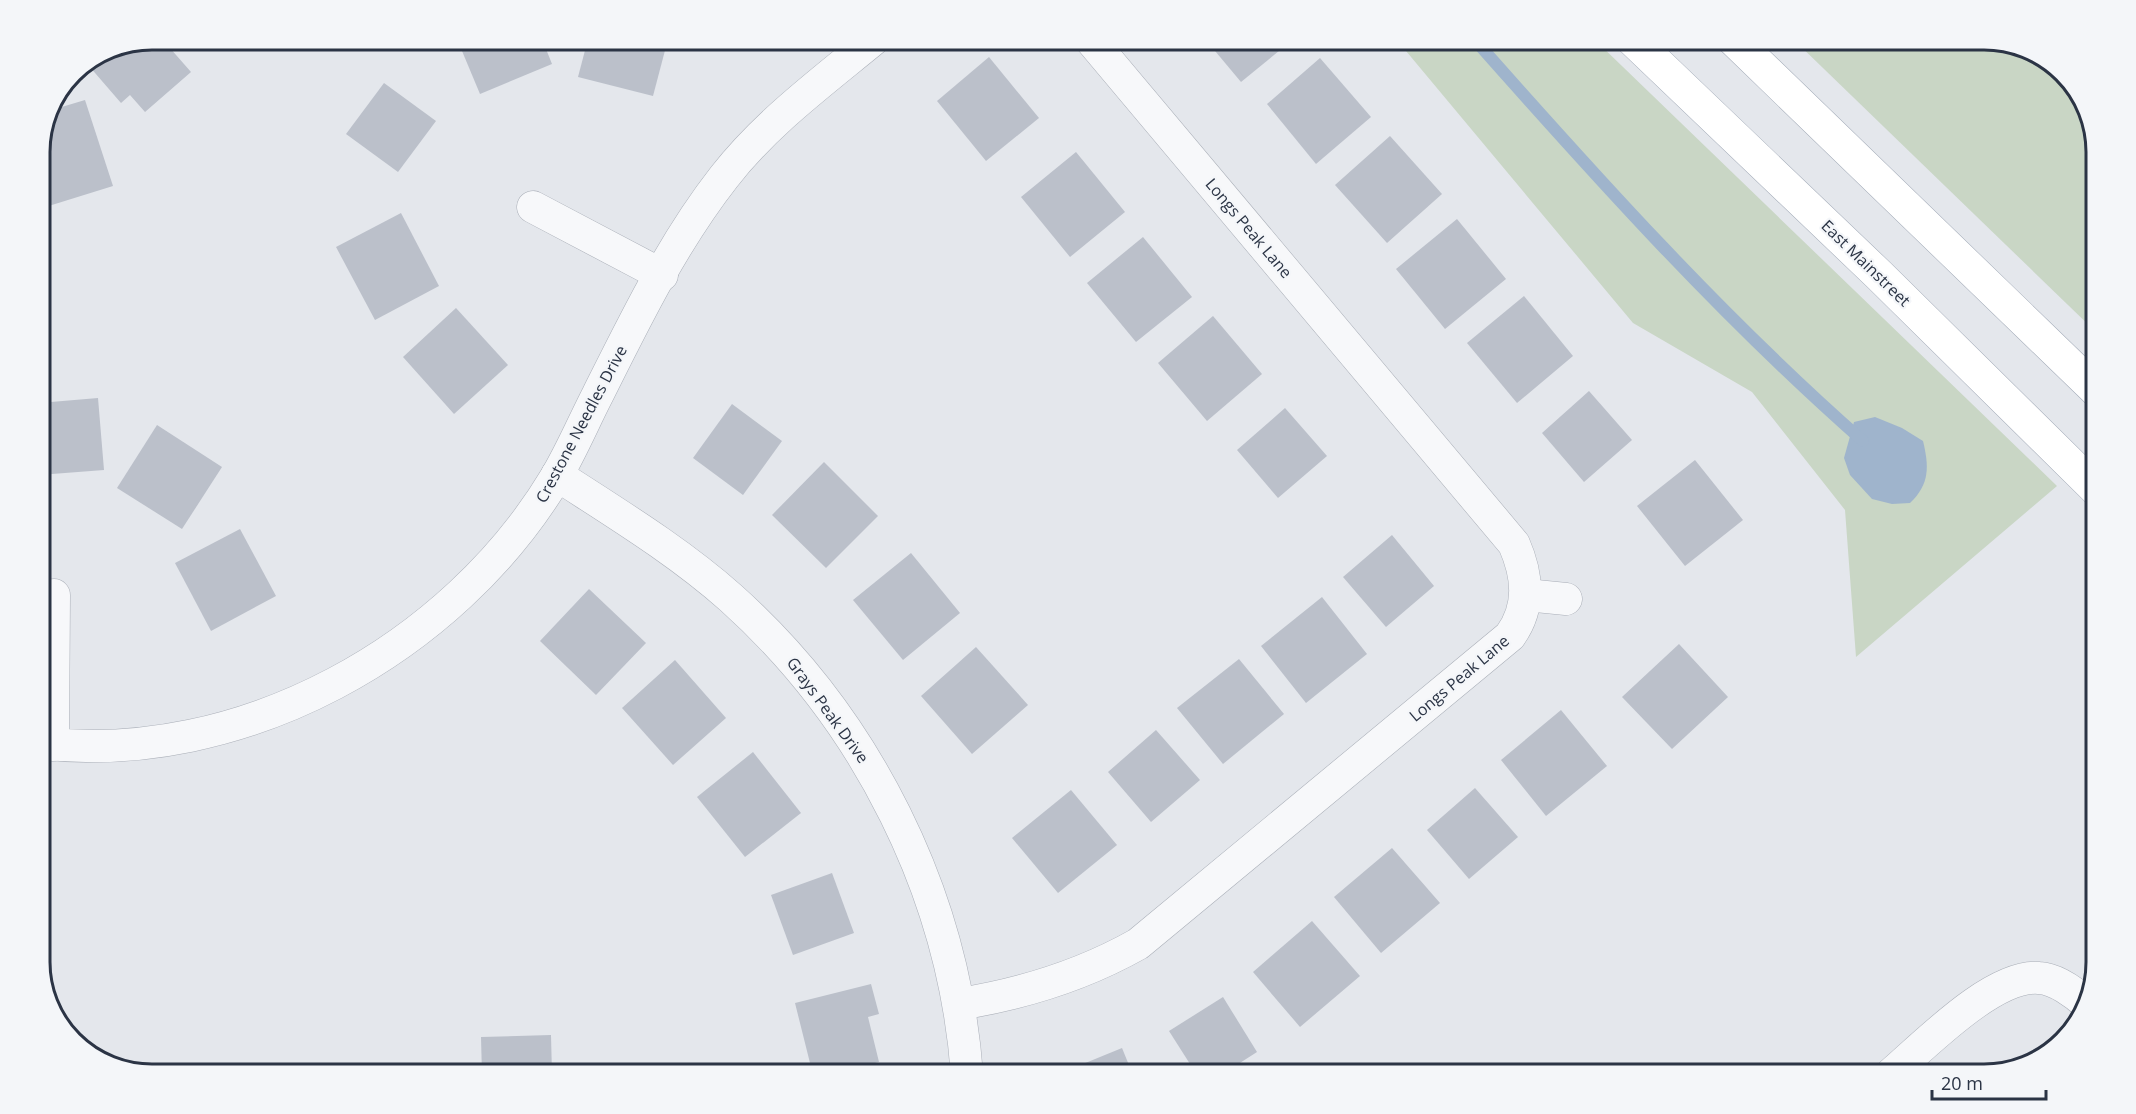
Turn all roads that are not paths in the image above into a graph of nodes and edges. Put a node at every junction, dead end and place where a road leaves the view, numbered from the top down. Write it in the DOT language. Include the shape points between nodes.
graph roads {
  1 [pos="861,50"];
  2 [pos="1099,50"];
  3 [pos="1644,50"];
  4 [pos="1744,50"];
  5 [pos="533,207"];
  6 [pos="662,275"];
  7 [pos="2086,380"];
  8 [pos="557,475"];
  9 [pos="2086,479"];
  10 [pos="54,595"];
  11 [pos="1526,595"];
  12 [pos="1566,599"];
  13 [pos="50,670"];
  14 [pos="50,744"];
  15 [pos="2080,999"];
  16 [pos="959,1004"];
  17 [pos="966,1064"];
  18 [pos="1903,1064"];
  1 -- 6 [label="street, Crestone Needles Drive" via="778,119 743,154 706,202"];
  2 -- 11 [label="street, Longs Peak Lane" via="1514,544 1525,577"];
  3 -- 9 [label="main road, East Mainstreet"];
  4 -- 7 [label="main road"];
  5 -- 6 [label="street"];
  6 -- 8 [label="street, Crestone Needles Drive"];
  8 -- 14 [label="street, Crestone Needles Drive" via="515,536 474,582 408,639 359,670 296,702 222,727 120,745"];
  8 -- 16 [label="street, Grays Peak Drive" via="703,574 760,626 814,686 867,764 903,831 944,935"];
  10 -- 13 [label="street"];
  11 -- 12 [label="street"];
  11 -- 16 [label="street, Longs Peak Lane" via="1518,626 1510,636 1138,944 1085,971 1016,993"];
  15 -- 18 [label="street" via="2055,982 2021,979 1987,993"];
  16 -- 17 [label="street, Grays Peak Drive"];
}
